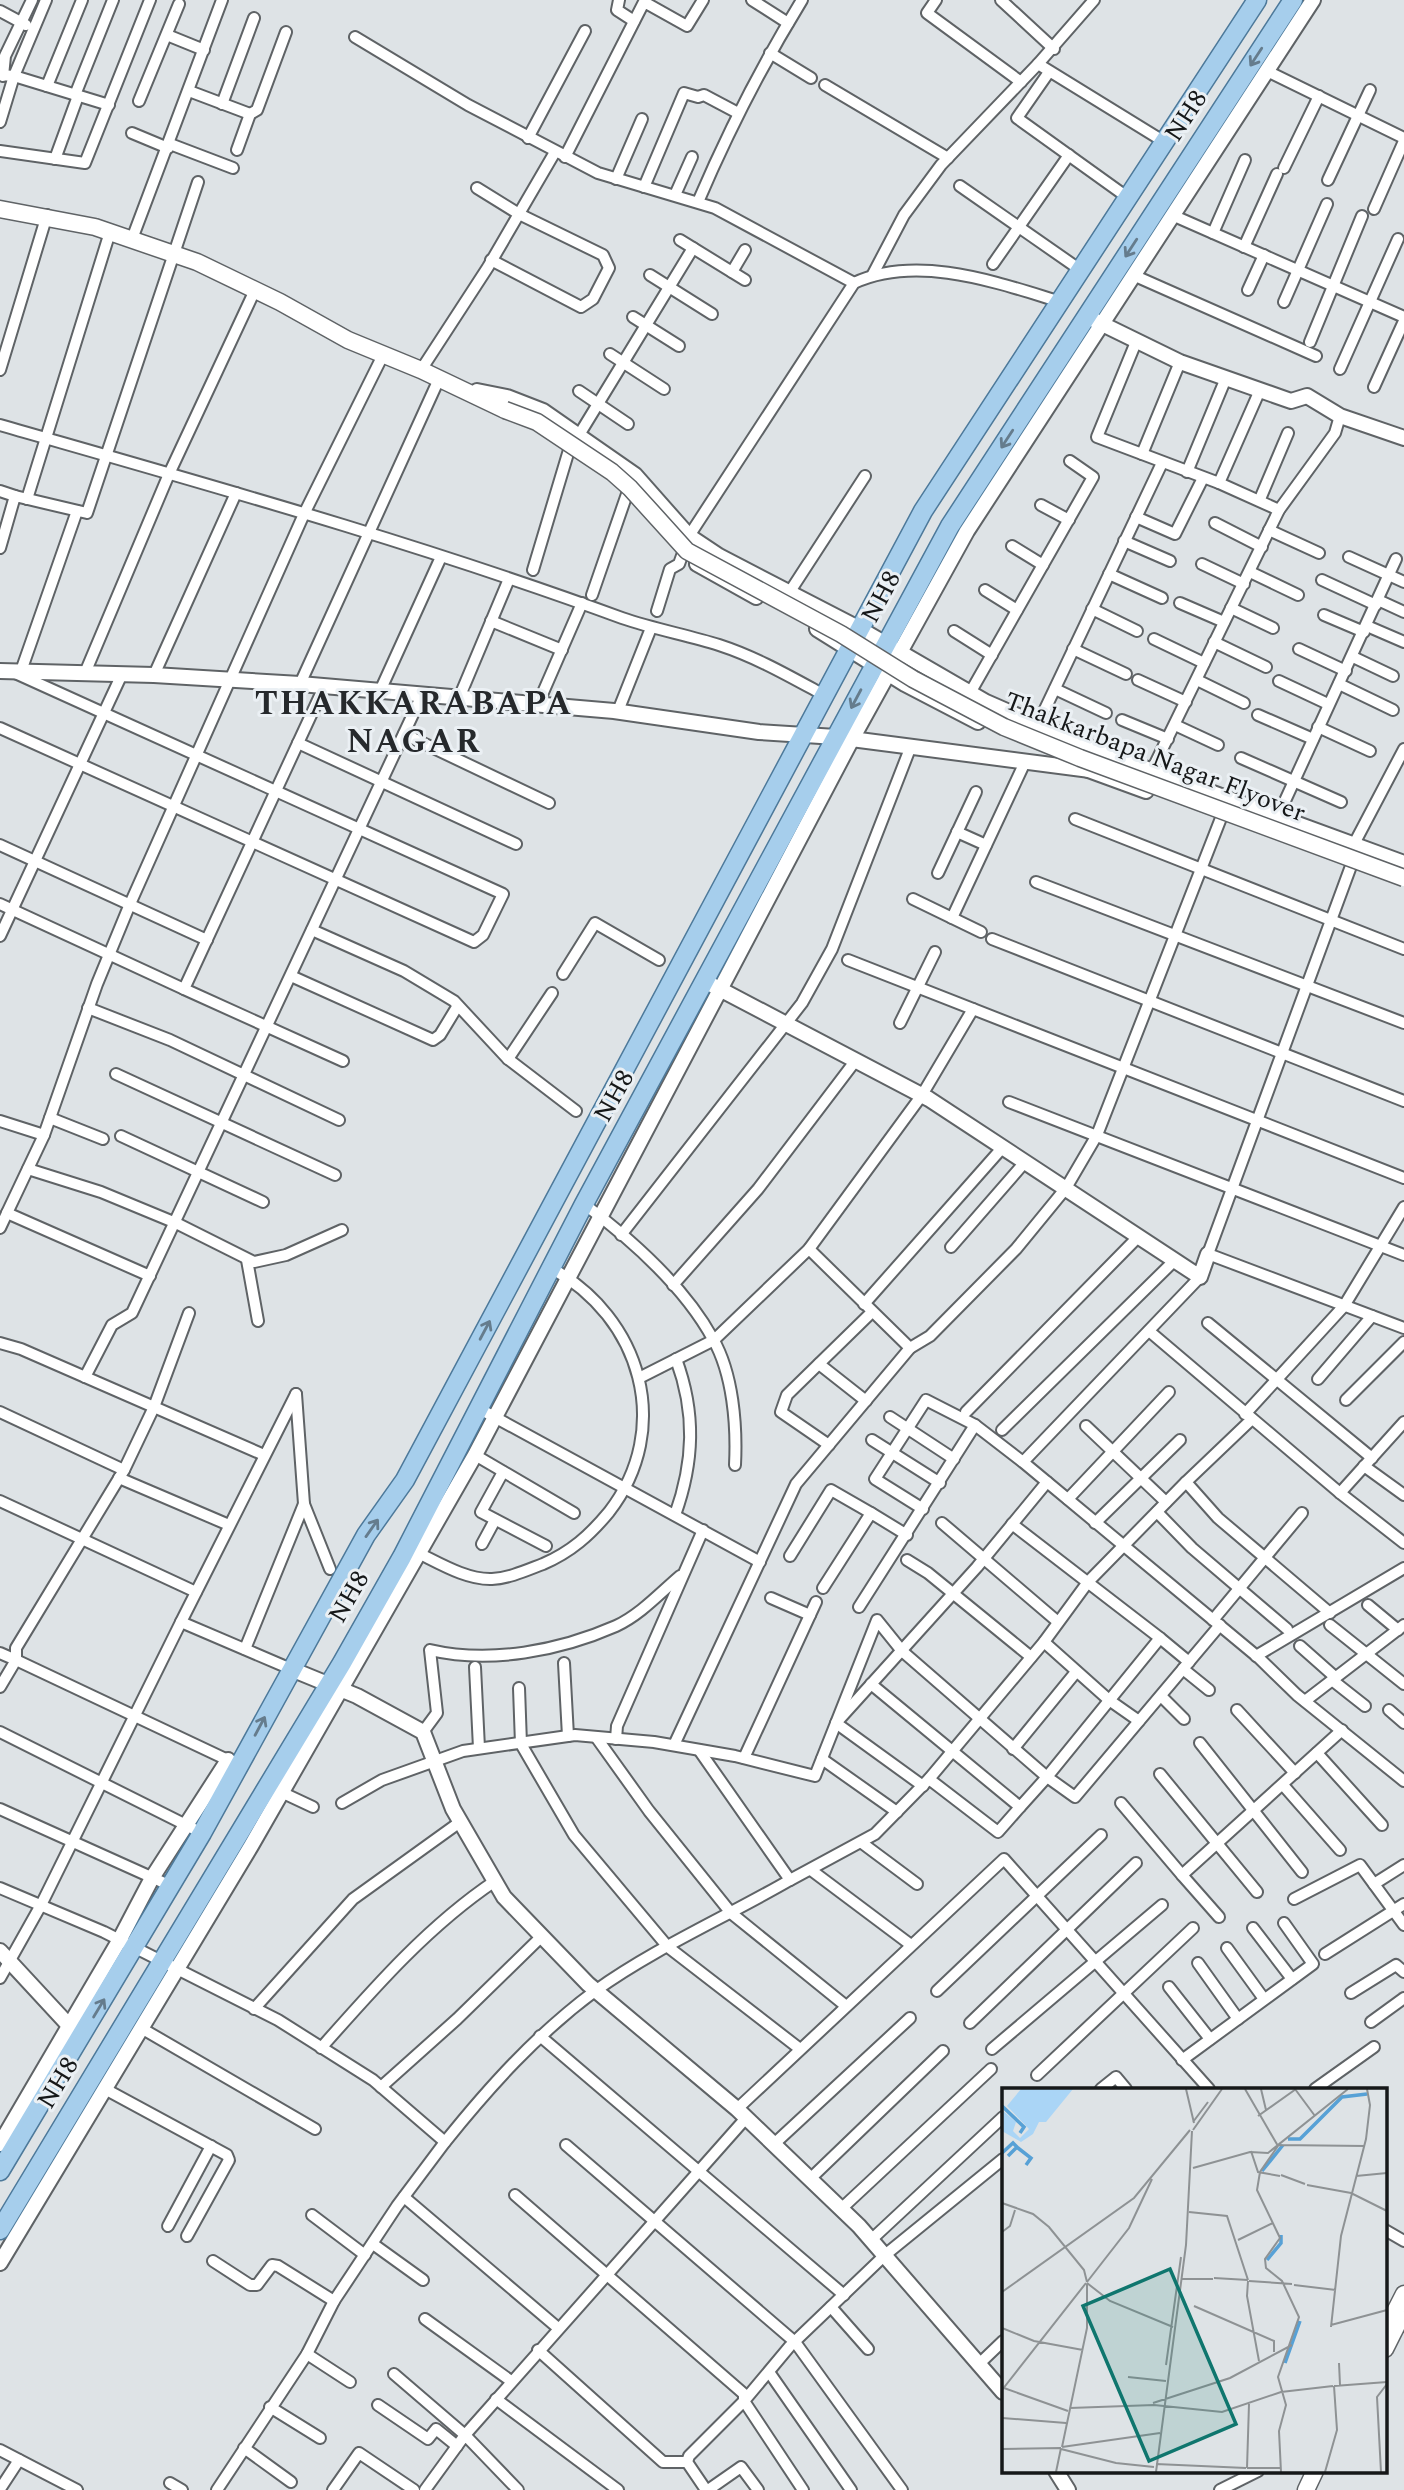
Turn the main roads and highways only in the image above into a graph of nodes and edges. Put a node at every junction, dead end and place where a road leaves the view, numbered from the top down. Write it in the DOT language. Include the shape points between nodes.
graph roads {
  1 [pos="1257,0"];
  2 [pos="1293,0"];
  3 [pos="0,209"];
  4 [pos="506,407"];
  5 [pos="1403,862"];
  6 [pos="1404,878"];
  7 [pos="2,2156"];
  8 [pos="0,2230"];
  9 [pos="1404,2294"];
  10 [pos="1403,2315"];
  11 [pos="1386,2329"];
  12 [pos="1386,2347"];
  13 [pos="1315,2472"];
  14 [pos="1323,2472"];
  15 [pos="1310,2489"];
  7 -- 1 [label="main road, NH8, one-way" via="127,1946 171,1886 202,1833 234,1762 366,1535 405,1480 923,511"];
  2 -- 8 [label="main road, NH8, one-way" via="1094,320 950,526 892,648 713,985 584,1204 559,1273 478,1408 413,1550 169,1967"];
  3 -- 4 [label="main road, Thakkarbapa Nagar Flyover" via="47,215 173,254 348,340"];
  4 -- 5 [label="main road, Thakkarbapa Nagar Flyover" via="540,417 615,467 691,546 1007,721"];
  4 -- 6 [label="main road, Thakkarbapa Nagar Flyover, bridge" via="612,472 687,551 993,721 1058,750"];
  9 -- 11 [label="main road"];
  10 -- 12 [label="main road"];
  13 -- 15 [label="main road"];
  14 -- 15 [label="main road"];
}
